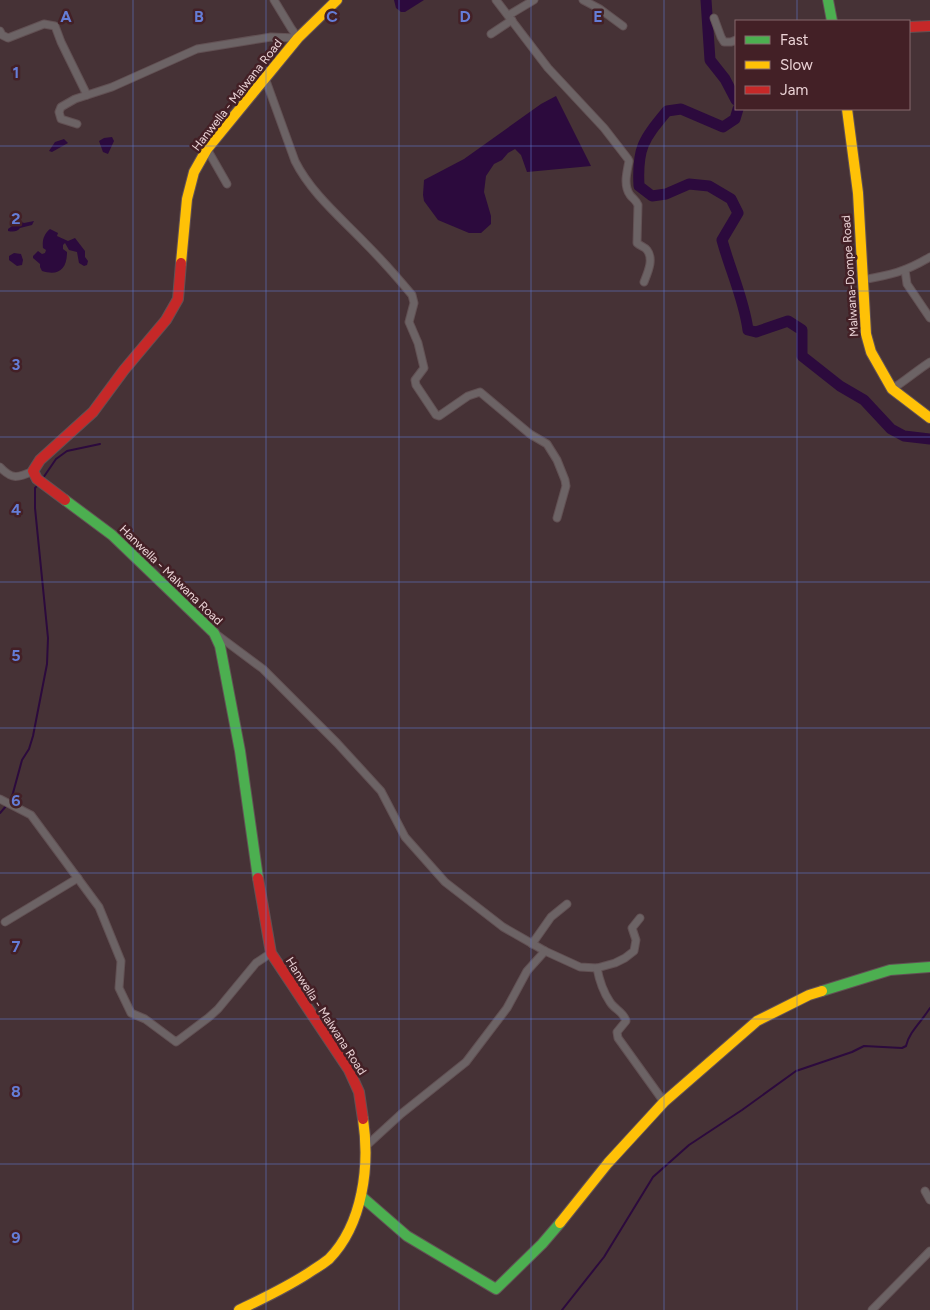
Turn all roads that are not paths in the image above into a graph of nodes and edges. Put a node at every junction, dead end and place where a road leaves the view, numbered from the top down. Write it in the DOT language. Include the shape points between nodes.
graph roads {
  1 [pos="274,0"];
  2 [pos="337,0"];
  3 [pos="496,0"];
  4 [pos="534,0"];
  5 [pos="583,0"];
  6 [pos="828,0"];
  7 [pos="510,18"];
  8 [pos="714,18"];
  9 [pos="832,20"];
  10 [pos="624,26"];
  11 [pos="910,26"];
  12 [pos="930,26"];
  13 [pos="0,31"];
  14 [pos="490,34"];
  15 [pos="298,38"];
  16 [pos="735,40"];
  17 [pos="265,78"];
  18 [pos="87,95"];
  19 [pos="847,110"];
  20 [pos="77,124"];
  21 [pos="207,149"];
  22 [pos="227,184"];
  23 [pos="930,257"];
  24 [pos="905,270"];
  25 [pos="862,280"];
  26 [pos="644,282"];
  27 [pos="930,318"];
  28 [pos="930,362"];
  29 [pos="892,389"];
  30 [pos="930,418"];
  31 [pos="0,467"];
  32 [pos="38,479"];
  33 [pos="556,518"];
  34 [pos="214,633"];
  35 [pos="0,800"];
  36 [pos="78,878"];
  37 [pos="567,904"];
  38 [pos="640,918"];
  39 [pos="5,922"];
  40 [pos="532,944"];
  41 [pos="544,950"];
  42 [pos="271,953"];
  43 [pos="930,967"];
  44 [pos="597,968"];
  45 [pos="664,1102"];
  46 [pos="365,1148"];
  47 [pos="925,1191"];
  48 [pos="361,1196"];
  49 [pos="930,1200"];
  50 [pos="930,1251"];
  51 [pos="239,1310"];
  52 [pos="872,1310"];
  1 -- 15 [label="street"];
  2 -- 15 [label="street, Hanwella - Malwana Road"];
  3 -- 7 [label="street"];
  4 -- 7 [label="street"];
  5 -- 10 [label="street"];
  6 -- 9 [label="street"];
  7 -- 14 [label="street"];
  7 -- 26 [label="street" via="548,68 628,159 626,185 638,205 637,243 646,248 650,256"];
  8 -- 16 [label="street" via="724,42"];
  11 -- 12 [label="street"];
  13 -- 18 [label="street" via="8,38 44,24 55,26"];
  15 -- 17 [label="street, Hanwella - Malwana Road"];
  15 -- 18 [label="street" via="271,37 197,49"];
  17 -- 21 [label="street, Hanwella - Malwana Road"];
  17 -- 33 [label="street" via="301,173 412,295 414,303 409,322 424,368 415,380 416,385 439,416 468,396 480,392 530,434 547,444 558,460 565,480"];
  18 -- 20 [label="street" via="61,107 58,112 61,119"];
  19 -- 25 [label="street, Malwana-Dompe Road" via="852,131"];
  21 -- 22 [label="street"];
  21 -- 32 [label="street, Hanwella - Malwana Road" via="194,172 187,199 178,299 166,320 92,412 40,460"];
  23 -- 24 [label="street"];
  24 -- 25 [label="street"];
  24 -- 27 [label="street" via="907,284"];
  25 -- 29 [label="street, Malwana-Dompe Road" via="866,334 871,352"];
  28 -- 29 [label="street"];
  29 -- 30 [label="street, Malwana-Dompe Road"];
  31 -- 32 [label="street" via="8,476"];
  32 -- 34 [label="street, Hanwella - Malwana Road" via="112,535"];
  34 -- 40 [label="street" via="263,669 337,743 381,792 405,837 444,882 503,927"];
  34 -- 42 [label="street, Hanwella - Malwana Road" via="220,646 240,751"];
  35 -- 36 [label="street" via="31,815"];
  36 -- 39 [label="street"];
  36 -- 42 [label="street" via="99,907 121,961 119,988 131,1012 176,1042 213,1014 256,963"];
  37 -- 40 [label="street" via="551,917"];
  38 -- 44 [label="street" via="632,928 636,940 634,951 615,963"];
  40 -- 41 [label="street"];
  41 -- 44 [label="street" via="580,967"];
  41 -- 46 [label="street" via="527,971 507,1008 466,1062 401,1114"];
  42 -- 46 [label="street, Hanwella - Malwana Road" via="349,1070 360,1092"];
  43 -- 45 [label="street" via="890,970 800,999 757,1021"];
  44 -- 45 [label="street" via="611,1004 625,1016 626,1021 617,1032 618,1038"];
  45 -- 48 [label="street" via="608,1163 542,1244 496,1289 407,1236"];
  46 -- 48 [label="street, Hanwella - Malwana Road"];
  47 -- 49 [label="street"];
  48 -- 51 [label="street, Hanwella - Malwana Road" via="346,1237 328,1260"];
  50 -- 52 [label="street"];
}
